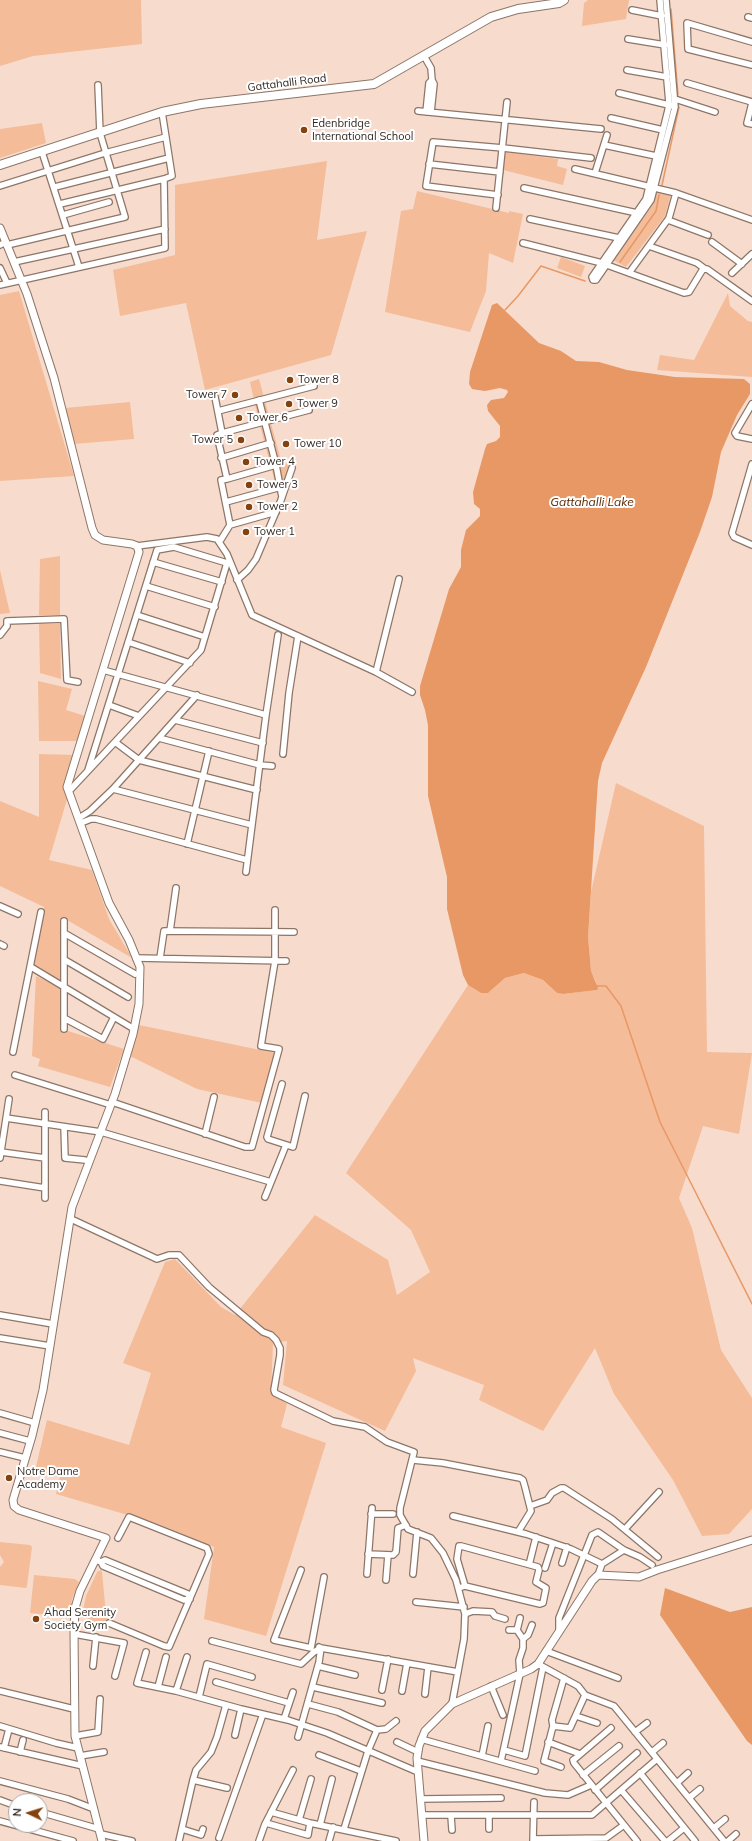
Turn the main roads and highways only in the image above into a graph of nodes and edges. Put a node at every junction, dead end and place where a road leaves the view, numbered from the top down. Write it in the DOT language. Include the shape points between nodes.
graph roads {
  1 [pos="564,0"];
  2 [pos="0,165"];
  1 -- 2 [label="main road, Gattahalli Road" via="491,17 374,84 202,104 162,112"];
}
